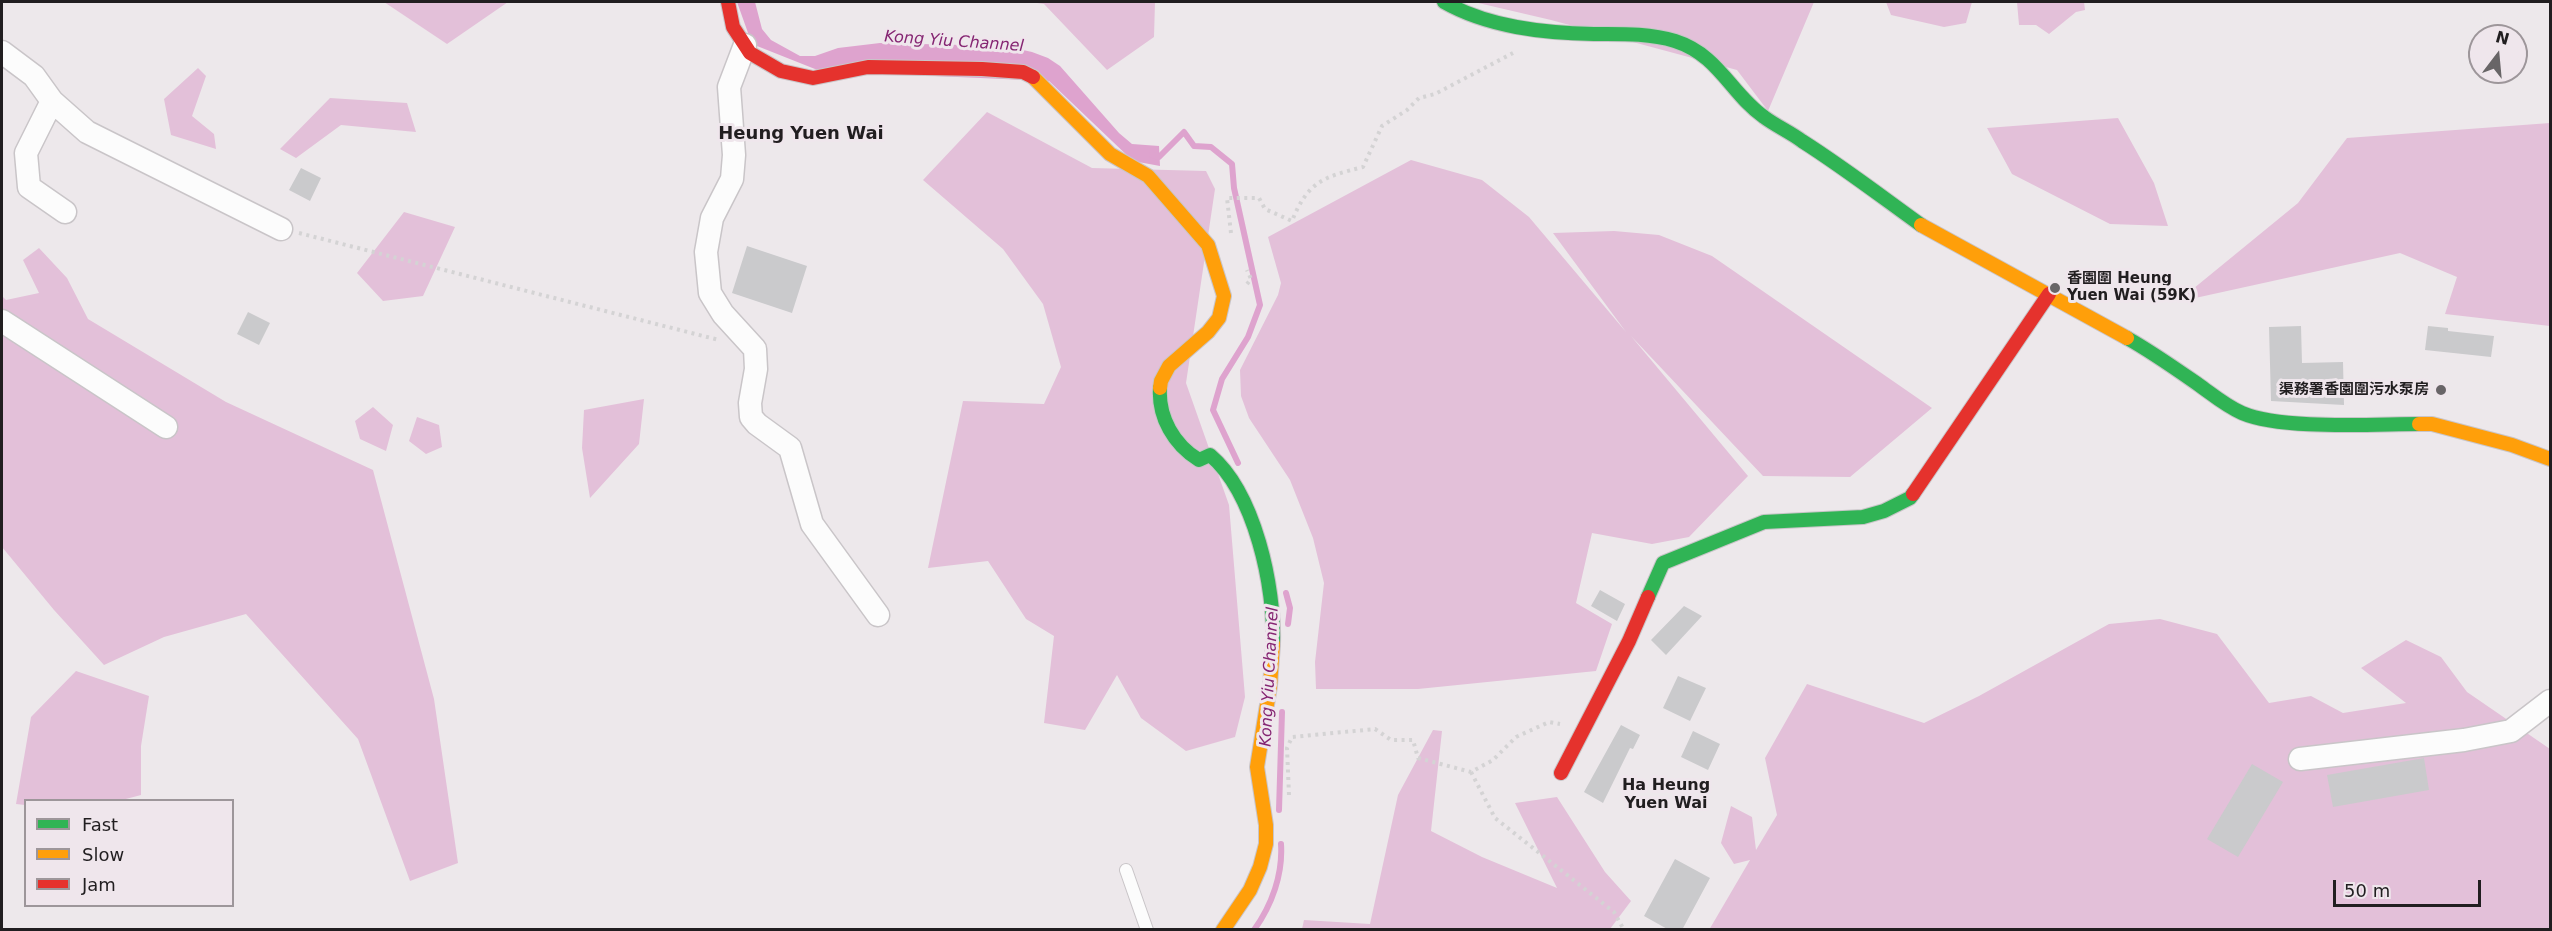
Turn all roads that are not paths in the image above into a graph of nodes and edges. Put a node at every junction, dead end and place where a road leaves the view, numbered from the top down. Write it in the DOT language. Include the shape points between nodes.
graph roads {
  1 [pos="728,2"];
  2 [pos="1444,2"];
  3 [pos="745,45"];
  4 [pos="2,52"];
  5 [pos="52,101"];
  6 [pos="65,212"];
  7 [pos="281,229"];
  8 [pos="2049,294"];
  9 [pos="2,321"];
  10 [pos="166,427"];
  11 [pos="2550,459"];
  12 [pos="878,615"];
  13 [pos="2550,701"];
  14 [pos="2300,759"];
  15 [pos="1561,774"];
  16 [pos="1126,870"];
  17 [pos="1147,930"];
  18 [pos="1223,930"];
  1 -- 3 [label="street" via="734,27"];
  2 -- 8 [label="street" via="1465,14 1502,24 1562,33 1655,36 1694,49 1718,67 1752,107 1774,124 1929,230"];
  3 -- 12 [label="street" via="729,87 732,179 712,218 706,252 710,293 723,314 755,349 751,417 790,448 812,524"];
  3 -- 18 [label="street" via="750,53 781,72 813,78 868,67 1023,72 1044,86 1110,154 1148,176 1208,245 1224,302 1210,328 1164,370 1159,389 1162,413 1180,449 1198,460 1210,456 1222,464 1263,553 1273,626 1270,687 1257,769 1266,843 1244,901"];
  4 -- 5 [label="street" via="34,76"];
  5 -- 6 [label="street" via="26,153 29,187"];
  5 -- 7 [label="street" via="87,132"];
  8 -- 11 [label="street" via="2159,356 2242,413 2313,423 2432,424"];
  8 -- 15 [label="street" via="1910,498 1863,517 1764,522 1662,565 1629,641"];
  9 -- 10 [label="street"];
  13 -- 14 [label="street" via="2511,731"];
  16 -- 17 [label="lane"];
}
